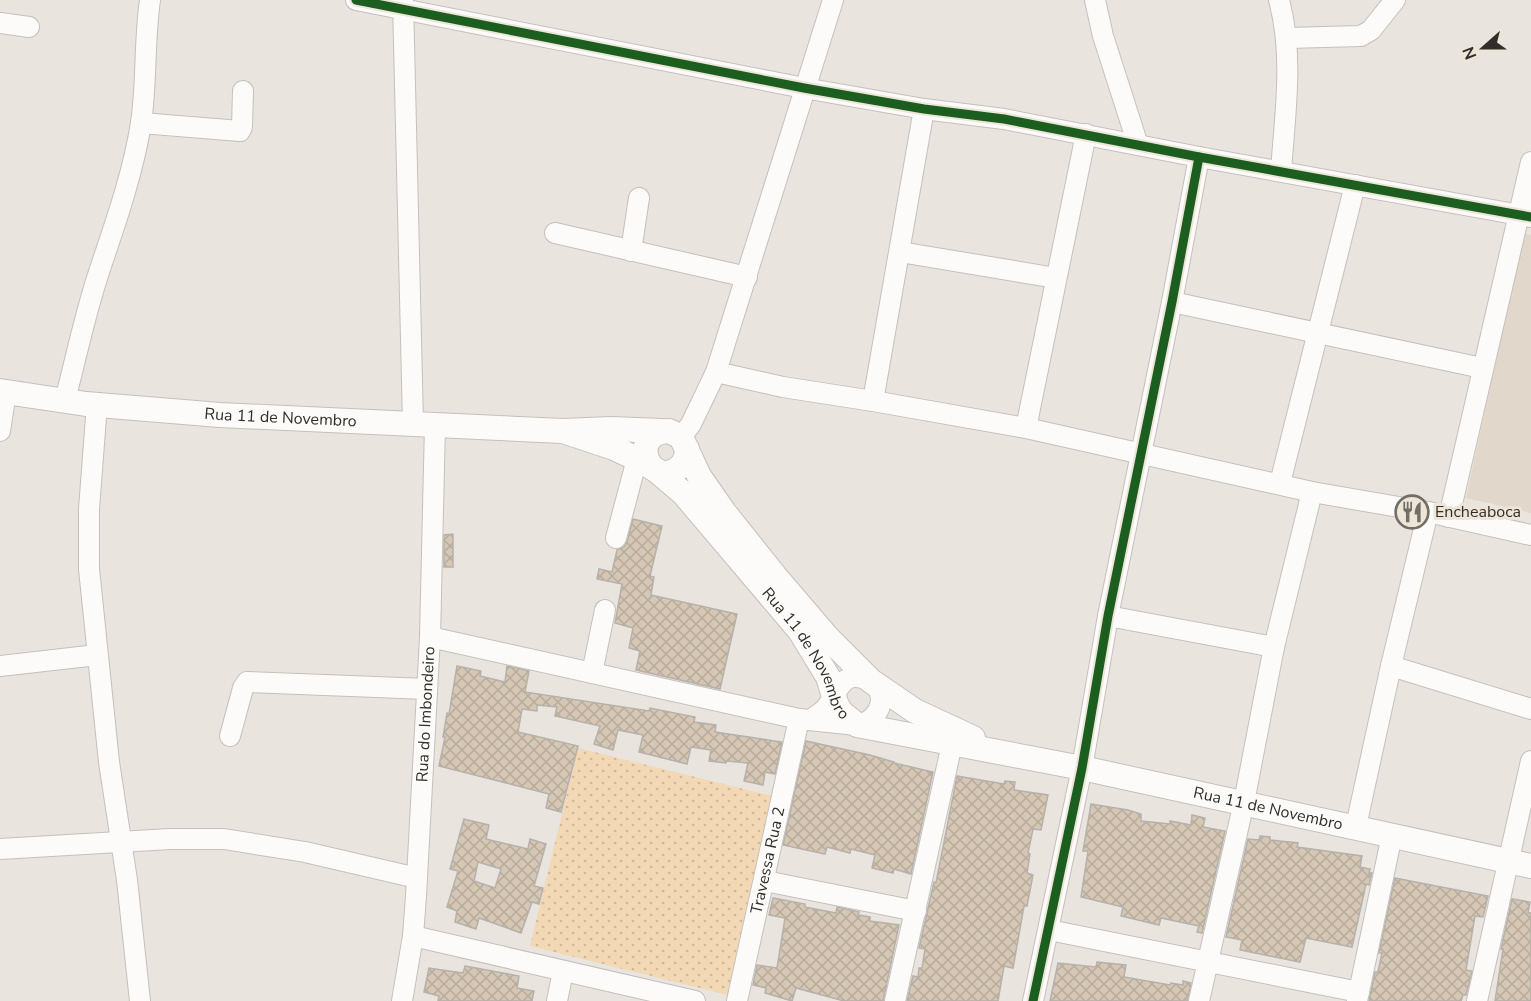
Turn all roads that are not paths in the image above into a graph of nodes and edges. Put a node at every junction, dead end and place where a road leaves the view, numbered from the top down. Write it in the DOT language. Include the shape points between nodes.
graph roads {
  1 [pos="150,0"];
  2 [pos="356,0"];
  3 [pos="833,0"];
  4 [pos="1095,0"];
  5 [pos="1279,0"];
  6 [pos="1395,0"];
  7 [pos="403,5"];
  8 [pos="0,23"];
  9 [pos="28,27"];
  10 [pos="1287,38"];
  11 [pos="804,88"];
  12 [pos="243,91"];
  13 [pos="924,109"];
  14 [pos="141,123"];
  15 [pos="1086,134"];
  16 [pos="1138,145"];
  17 [pos="1198,157"];
  18 [pos="1531,162"];
  19 [pos="1281,171"];
  20 [pos="1355,185"];
  21 [pos="639,198"];
  22 [pos="1525,216"];
  23 [pos="555,233"];
  24 [pos="631,251"];
  25 [pos="900,252"];
  26 [pos="747,277"];
  27 [pos="1056,278"];
  28 [pos="1172,302"];
  29 [pos="1317,332"];
  30 [pos="1482,368"];
  31 [pos="716,372"];
  32 [pos="3,391"];
  33 [pos="65,400"];
  34 [pos="873,401"];
  35 [pos="97,404"];
  36 [pos="424,425"];
  37 [pos="1026,428"];
  38 [pos="0,430"];
  39 [pos="563,431"];
  40 [pos="677,439"];
  41 [pos="1140,454"];
  42 [pos="646,464"];
  43 [pos="1280,483"];
  44 [pos="1312,492"];
  45 [pos="1428,512"];
  46 [pos="1449,517"];
  47 [pos="1531,535"];
  48 [pos="616,538"];
  49 [pos="604,610"];
  50 [pos="1108,616"];
  51 [pos="430,637"];
  52 [pos="1274,647"];
  53 [pos="97,655"];
  54 [pos="0,666"];
  55 [pos="1391,666"];
  56 [pos="592,673"];
  57 [pos="871,681"];
  58 [pos="427,689"];
  59 [pos="834,692"];
  60 [pos="1531,709"];
  61 [pos="805,719"];
  62 [pos="857,725"];
  63 [pos="230,736"];
  64 [pos="952,744"];
  65 [pos="1005,753"];
  66 [pos="1531,761"];
  67 [pos="1082,768"];
  68 [pos="1244,802"];
  69 [pos="1356,826"];
  70 [pos="1392,835"];
  71 [pos="122,843"];
  72 [pos="0,849"];
  73 [pos="1520,864"];
  74 [pos="417,878"];
  75 [pos="765,881"];
  76 [pos="916,912"];
  77 [pos="1048,930"];
  78 [pos="413,936"];
  79 [pos="1209,962"];
  80 [pos="563,971"];
  81 [pos="1358,997"];
  82 [pos="140,1001"];
  83 [pos="402,1001"];
  84 [pos="557,1001"];
  85 [pos="694,1001"];
  86 [pos="737,1001"];
  87 [pos="895,1001"];
  88 [pos="1033,1001"];
  89 [pos="1200,1001"];
  90 [pos="1477,1001"];
  1 -- 14 [label="street"];
  2 -- 7 [label="street"];
  3 -- 11 [label="street"];
  4 -- 16 [label="street"];
  5 -- 10 [label="street"];
  6 -- 10 [label="street" via="1371,30 1361,36"];
  7 -- 11 [label="street"];
  7 -- 36 [label="street, Rua do Imbondeiro"];
  8 -- 9 [label="street"];
  10 -- 19 [label="street"];
  11 -- 13 [label="street"];
  11 -- 26 [label="street"];
  12 -- 14 [label="street" via="240,130"];
  13 -- 15 [label="street"];
  13 -- 25 [label="street"];
  14 -- 33 [label="street"];
  15 -- 16 [label="street"];
  15 -- 27 [label="street"];
  16 -- 17 [label="street"];
  17 -- 19 [label="street"];
  17 -- 28 [label="street"];
  18 -- 22 [label="street"];
  19 -- 20 [label="street"];
  20 -- 22 [label="street"];
  20 -- 29 [label="street"];
  21 -- 24 [label="street"];
  22 -- 30 [label="street"];
  23 -- 24 [label="street"];
  24 -- 26 [label="street"];
  25 -- 27 [label="street"];
  25 -- 34 [label="street"];
  26 -- 31 [label="street"];
  27 -- 37 [label="street"];
  28 -- 29 [label="street"];
  28 -- 41 [label="street"];
  29 -- 30 [label="street"];
  29 -- 43 [label="street"];
  30 -- 46 [label="street"];
  31 -- 34 [label="street"];
  31 -- 40 [label="street" via="692,424"];
  32 -- 33 [label="main road, Rua 11 de Novembro"];
  32 -- 38 [label="street"];
  33 -- 35 [label="main road, Rua 11 de Novembro"];
  34 -- 37 [label="street"];
  35 -- 36 [label="main road, Rua 11 de Novembro" via="219,415"];
  35 -- 53 [label="street" via="88,551"];
  36 -- 39 [label="main road, Rua 11 de Novembro"];
  36 -- 51 [label="street, Rua do Imbondeiro"];
  37 -- 41 [label="street"];
  39 -- 40 [label="main road, Rua 11 de Novembro" via="611,429"];
  39 -- 42 [label="main road, Rua 11 de Novembro" via="614,447"];
  40 -- 42 [label="main road, Rua 11 de Novembro" via="655,434 646,445"];
  40 -- 42 [label="main road" via="687,455 681,467 669,473"];
  40 -- 57 [label="main road, Rua 11 de Novembro" via="738,530 828,638"];
  41 -- 43 [label="street"];
  41 -- 50 [label="street"];
  42 -- 48 [label="street"];
  42 -- 59 [label="main road, Rua 11 de Novembro" via="708,520 800,631"];
  43 -- 44 [label="street"];
  44 -- 45 [label="street"];
  44 -- 52 [label="street"];
  45 -- 46 [label="street"];
  45 -- 55 [label="street"];
  46 -- 47 [label="street"];
  49 -- 56 [label="street"];
  50 -- 52 [label="street"];
  50 -- 67 [label="street"];
  51 -- 56 [label="street"];
  51 -- 58 [label="street, Rua do Imbondeiro"];
  52 -- 68 [label="street"];
  53 -- 54 [label="street"];
  53 -- 71 [label="street"];
  55 -- 60 [label="street"];
  55 -- 69 [label="street"];
  56 -- 61 [label="street"];
  57 -- 59 [label="street" via="851,678"];
  57 -- 62 [label="street" via="880,696 879,710 872,720"];
  57 -- 65 [label="main road, Rua 11 de Novembro" via="915,711"];
  58 -- 63 [label="street" via="248,682"];
  58 -- 74 [label="street, Rua do Imbondeiro"];
  59 -- 61 [label="street" via="826,708"];
  59 -- 62 [label="main road, Rua 11 de Novembro" via="841,712"];
  61 -- 62 [label="street"];
  61 -- 75 [label="street, Travessa Rua 2"];
  62 -- 64 [label="main road, Rua 11 de Novembro"];
  64 -- 65 [label="main road, Rua 11 de Novembro"];
  64 -- 76 [label="street"];
  65 -- 67 [label="main road, Rua 11 de Novembro"];
  66 -- 73 [label="street"];
  67 -- 68 [label="main road, Rua 11 de Novembro"];
  67 -- 77 [label="street"];
  68 -- 69 [label="main road, Rua 11 de Novembro"];
  68 -- 79 [label="street"];
  69 -- 70 [label="main road, Rua 11 de Novembro"];
  70 -- 73 [label="main road, Rua 11 de Novembro"];
  70 -- 81 [label="street"];
  71 -- 72 [label="street"];
  71 -- 74 [label="street" via="206,838 239,841"];
  71 -- 82 [label="street"];
  73 -- 90 [label="street"];
  74 -- 78 [label="street, Rua do Imbondeiro"];
  75 -- 76 [label="street"];
  75 -- 86 [label="street, Travessa Rua 2"];
  76 -- 87 [label="street"];
  77 -- 79 [label="street"];
  77 -- 88 [label="street"];
  78 -- 80 [label="street"];
  78 -- 83 [label="street, Rua do Imbondeiro"];
  79 -- 81 [label="street"];
  79 -- 89 [label="street"];
  80 -- 84 [label="street"];
  80 -- 85 [label="street"];
}
